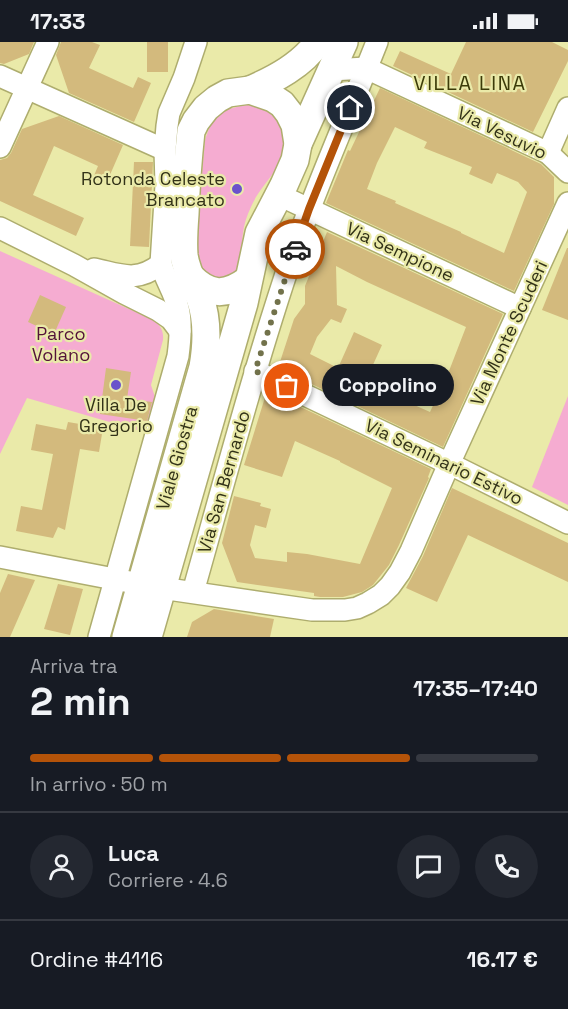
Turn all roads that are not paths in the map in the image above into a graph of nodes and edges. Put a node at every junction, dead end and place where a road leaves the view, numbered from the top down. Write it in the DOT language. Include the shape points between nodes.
graph roads {
  1 [pos="48,42"];
  2 [pos="196,42"];
  3 [pos="318,42"];
  4 [pos="344,42"];
  5 [pos="376,42"];
  6 [pos="366,68"];
  7 [pos="331,70"];
  8 [pos="0,76"];
  9 [pos="27,88"];
  10 [pos="250,90"];
  11 [pos="568,108"];
  12 [pos="191,131"];
  13 [pos="298,144"];
  14 [pos="0,147"];
  15 [pos="548,153"];
  16 [pos="165,157"];
  17 [pos="568,172"];
  18 [pos="166,185"];
  19 [pos="279,195"];
  20 [pos="568,203"];
  21 [pos="185,205"];
  22 [pos="309,209"];
  23 [pos="0,228"];
  24 [pos="161,264"];
  25 [pos="74,265"];
  26 [pos="190,277"];
  27 [pos="248,280"];
  28 [pos="520,308"];
  29 [pos="180,331"];
  30 [pos="255,371"];
  31 [pos="449,464"];
  32 [pos="568,523"];
  33 [pos="0,557"];
  34 [pos="139,583"];
  35 [pos="193,592"];
  36 [pos="99,637"];
  37 [pos="126,637"];
  38 [pos="148,637"];
  1 -- 9 [label="street"];
  2 -- 16 [label="street" via="169,113"];
  3 -- 10 [label="main road" via="286,72"];
  4 -- 7 [label="main road"];
  5 -- 6 [label="street, Via San Bernardo"];
  6 -- 7 [label="street, Via Vesuvio"];
  6 -- 15 [label="street, Via Vesuvio"];
  6 -- 22 [label="street, Via San Bernardo"];
  7 -- 13 [label="main road"];
  8 -- 9 [label="street"];
  9 -- 14 [label="street"];
  9 -- 16 [label="street"];
  10 -- 12 [label="main road" via="216,99"];
  10 -- 13 [label="main road" via="282,104 295,125"];
  11 -- 15 [label="street"];
  12 -- 16 [label="street"];
  12 -- 21 [label="main road, Viale Giostra"];
  13 -- 19 [label="main road, Viale Giostra"];
  15 -- 17 [label="street, Via Vesuvio"];
  16 -- 18 [label="street"];
  18 -- 21 [label="street"];
  18 -- 24 [label="street"];
  19 -- 22 [label="street, Via Sempione"];
  19 -- 27 [label="main road, Viale Giostra" via="259,233"];
  20 -- 28 [label="street, Via Monte Scuderi"];
  21 -- 26 [label="main road, Viale Giostra" via="184,255"];
  22 -- 28 [label="street, Via Sempione"];
  22 -- 30 [label="street, Via San Bernardo"];
  23 -- 25 [label="street"];
  24 -- 25 [label="street" via="151,272 129,277"];
  24 -- 29 [label="street, Viale Giostra" via="179,310"];
  25 -- 29 [label="street" via="158,310"];
  26 -- 27 [label="main road" via="198,285 218,292"];
  26 -- 34 [label="main road, Viale Giostra" via="203,309 206,350"];
  27 -- 34 [label="main road, Viale Giostra" via="244,303"];
  28 -- 31 [label="street, Via Monte Scuderi"];
  29 -- 34 [label="street, Viale Giostra"];
  30 -- 31 [label="street, Via Seminario Estivo"];
  30 -- 35 [label="street, Via San Bernardo"];
  31 -- 32 [label="street, Via Seminario Estivo"];
  31 -- 35 [label="street, Via Monte Scuderi" via="400,572 368,603 345,610 312,610"];
  33 -- 34 [label="street, Via Monte Scuderi"];
  34 -- 35 [label="street, Via Monte Scuderi"];
  34 -- 36 [label="street, Viale Giostra"];
  34 -- 37 [label="main road, Viale Giostra"];
  34 -- 38 [label="main road, Viale Giostra"];
}
